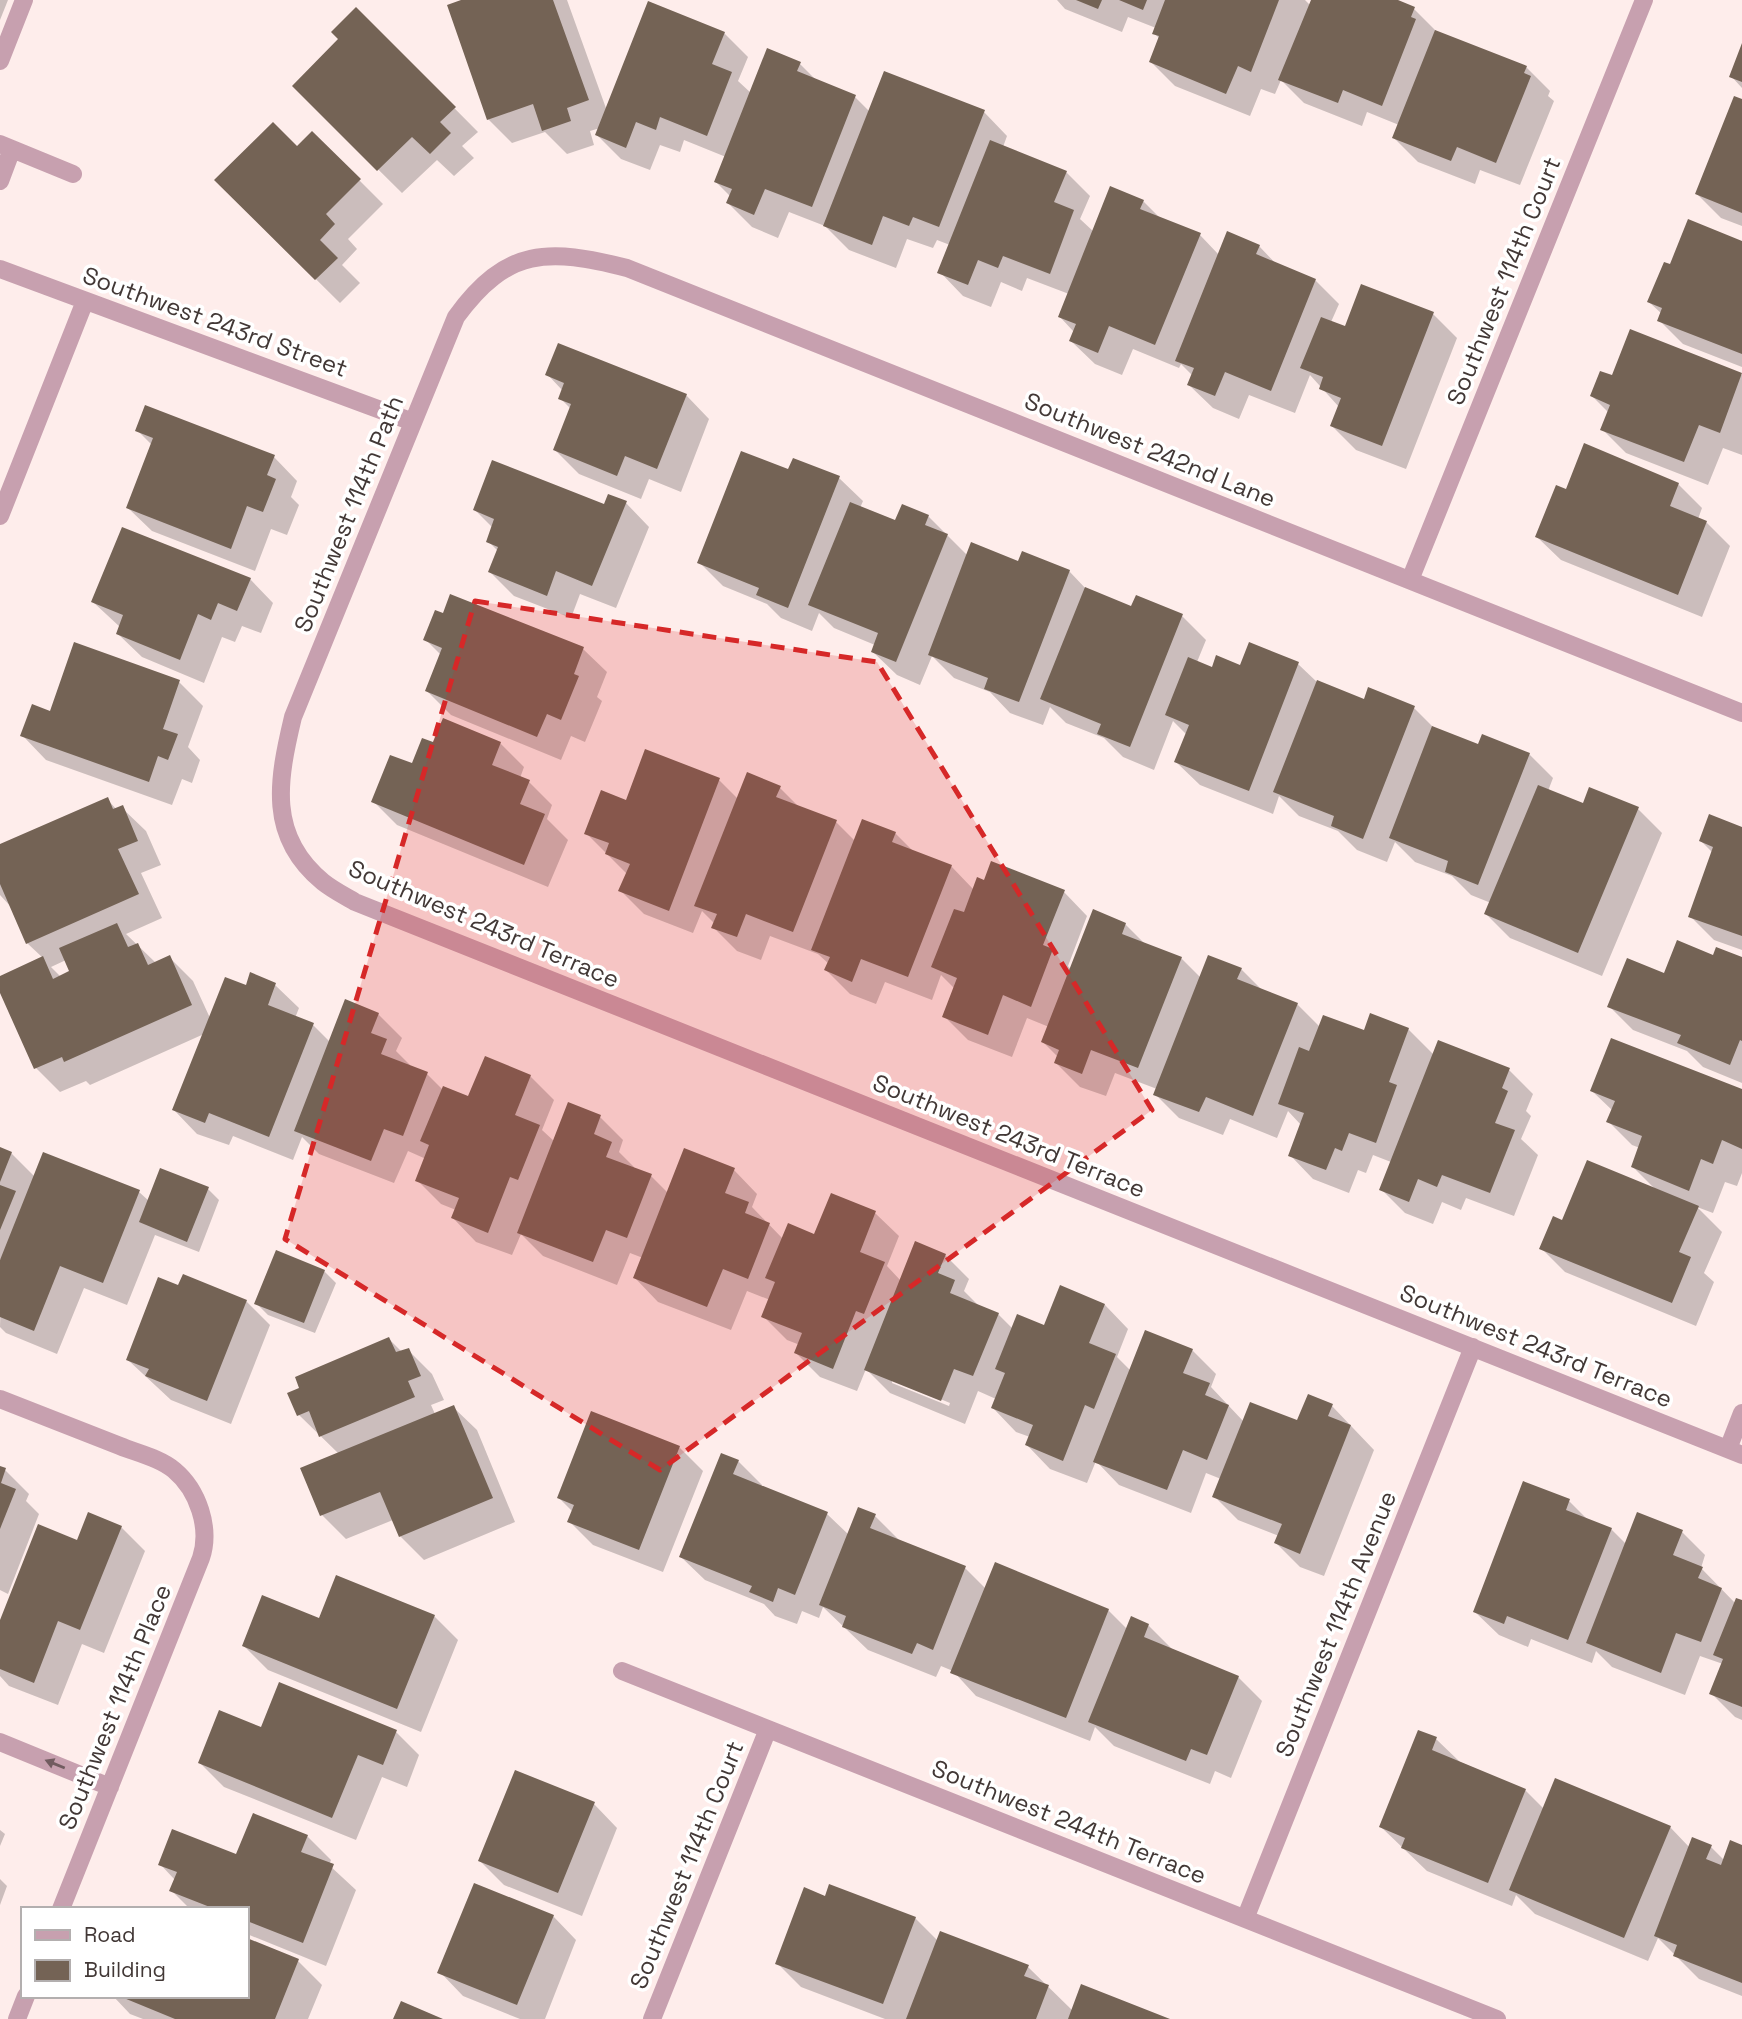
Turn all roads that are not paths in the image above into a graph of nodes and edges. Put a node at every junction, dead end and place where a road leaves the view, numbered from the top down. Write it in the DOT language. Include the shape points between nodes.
graph roads {
  1 [pos="24,0"];
  2 [pos="1644,0"];
  3 [pos="0,61"];
  4 [pos="6,147"];
  5 [pos="73,174"];
  6 [pos="0,181"];
  7 [pos="533,257"];
  8 [pos="0,269"];
  9 [pos="85,301"];
  10 [pos="413,422"];
  11 [pos="0,516"];
  12 [pos="1410,580"];
  13 [pos="1742,713"];
  14 [pos="284,829"];
  15 [pos="1473,1347"];
  16 [pos="0,1399"];
  17 [pos="1742,1413"];
  18 [pos="1735,1452"];
  19 [pos="622,1671"];
  20 [pos="768,1729"];
  21 [pos="0,1742"];
  22 [pos="110,1787"];
  23 [pos="62,1907"];
  24 [pos="1245,1919"];
  25 [pos="25,1998"];
  26 [pos="17,2019"];
  27 [pos="652,2019"];
  28 [pos="1497,2019"];
  1 -- 3 [label="street"];
  2 -- 12 [label="street, Southwest 114th Court"];
  4 -- 5 [label="street"];
  4 -- 6 [label="street"];
  7 -- 10 [label="street, Southwest 114th Path" via="509,265 471,296 456,317"];
  7 -- 12 [label="street, Southwest 242nd Lane" via="596,260 627,268"];
  8 -- 9 [label="street, Southwest 243rd Street"];
  9 -- 10 [label="street, Southwest 243rd Street"];
  9 -- 11 [label="street"];
  10 -- 14 [label="street, Southwest 114th Path" via="293,717 280,794"];
  12 -- 13 [label="street, Southwest 242nd Lane"];
  14 -- 15 [label="street, Southwest 243rd Terrace" via="300,859 324,883 355,902"];
  15 -- 18 [label="street, Southwest 243rd Terrace"];
  15 -- 24 [label="street, Southwest 114th Avenue"];
  16 -- 22 [label="street, Southwest 114th Place" via="172,1468 199,1507 204,1549"];
  17 -- 18 [label="street"];
  19 -- 20 [label="street, Southwest 244th Terrace"];
  20 -- 24 [label="street, Southwest 244th Terrace"];
  20 -- 27 [label="street, Southwest 114th Court"];
  22 -- 21 [label="street, one-way"];
  22 -- 23 [label="street, Southwest 114th Place"];
  24 -- 28 [label="street, Southwest 244th Terrace"];
  25 -- 26 [label="street"];
}
